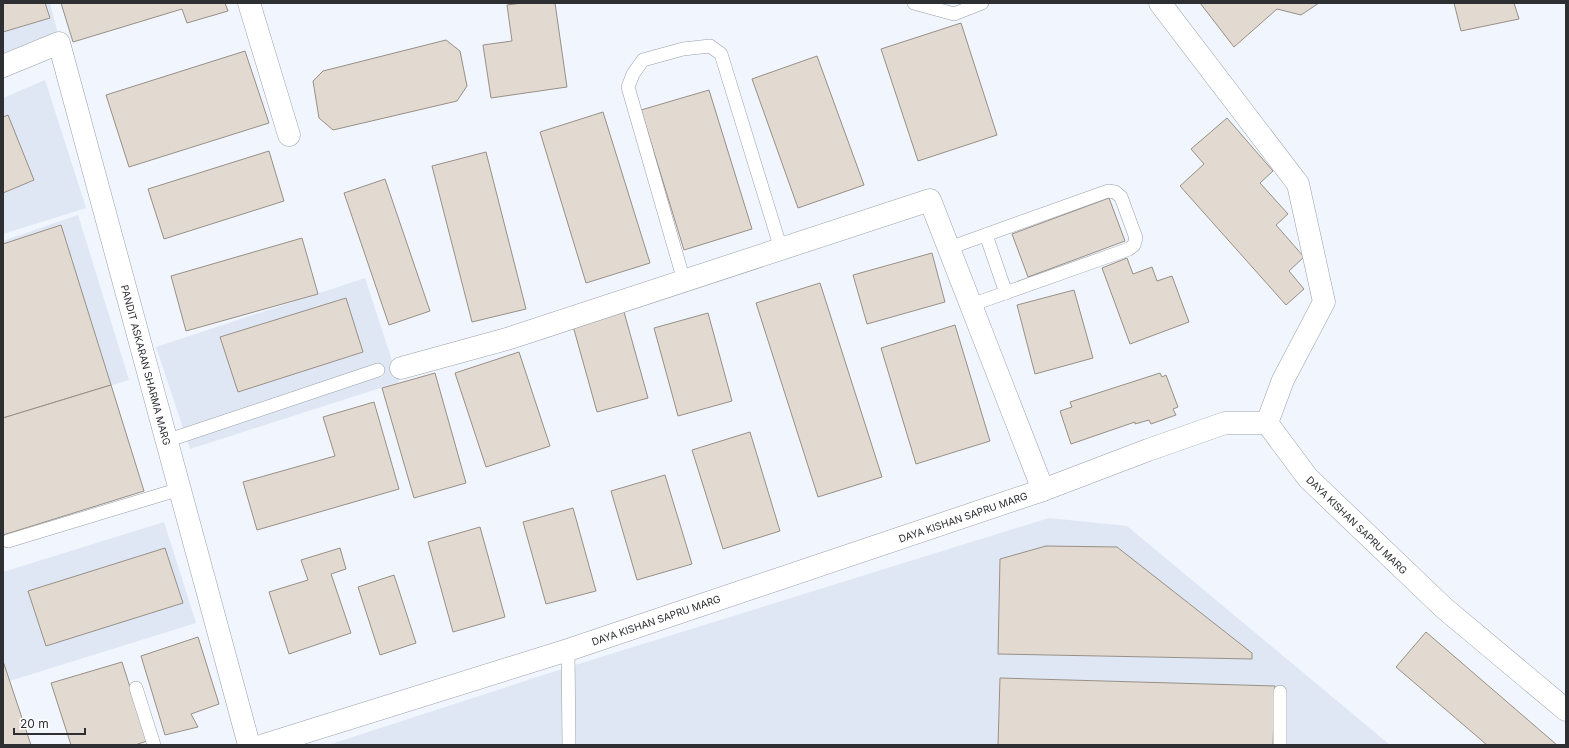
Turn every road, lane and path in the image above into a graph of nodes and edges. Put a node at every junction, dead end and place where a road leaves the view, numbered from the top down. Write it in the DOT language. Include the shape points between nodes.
graph roads {
  1 [pos="249,3"];
  2 [pos="914,3"];
  3 [pos="982,3"];
  4 [pos="1160,3"];
  5 [pos="3,66"];
  6 [pos="289,135"];
  7 [pos="986,235"];
  8 [pos="949,248"];
  9 [pos="781,249"];
  10 [pos="684,281"];
  11 [pos="1006,293"];
  12 [pos="971,305"];
  13 [pos="401,368"];
  14 [pos="378,370"];
  15 [pos="1267,423"];
  16 [pos="166,441"];
  17 [pos="180,489"];
  18 [pos="1044,490"];
  19 [pos="8,541"];
  20 [pos="568,650"];
  21 [pos="136,688"];
  22 [pos="1280,692"];
  23 [pos="1566,710"];
  24 [pos="154,745"];
  25 [pos="249,745"];
  26 [pos="264,745"];
  27 [pos="569,745"];
  28 [pos="1280,745"];
  1 -- 6 [label="street"];
  2 -- 3 [label="lane" via="954,14"];
  4 -- 15 [label="street" via="1298,184 1324,302 1283,380"];
  5 -- 16 [label="street, PANDIT ASKARAN SHARMA MARG" via="59,43"];
  7 -- 8 [label="lane"];
  7 -- 11 [label="lane"];
  7 -- 11 [label="lane" via="1108,191 1115,192 1121,197 1136,238 1134,245 1129,249"];
  8 -- 9 [label="street" via="930,200"];
  8 -- 12 [label="street"];
  9 -- 10 [label="street"];
  9 -- 10 [label="lane" via="721,54 710,46 683,49 643,60 628,87"];
  10 -- 13 [label="street" via="510,338"];
  11 -- 12 [label="lane"];
  12 -- 18 [label="street"];
  14 -- 16 [label="lane"];
  15 -- 18 [label="street, DAYA KISHAN SAPRU MARG" via="1225,423"];
  15 -- 23 [label="street, DAYA KISHAN SAPRU MARG" via="1314,484 1444,608"];
  16 -- 17 [label="street, PANDIT ASKARAN SHARMA MARG"];
  17 -- 19 [label="lane"];
  17 -- 25 [label="street, PANDIT ASKARAN SHARMA MARG"];
  18 -- 20 [label="street, DAYA KISHAN SAPRU MARG"];
  20 -- 26 [label="street, DAYA KISHAN SAPRU MARG"];
  20 -- 27 [label="lane"];
  21 -- 24 [label="lane"];
  22 -- 28 [label="lane"];
}
